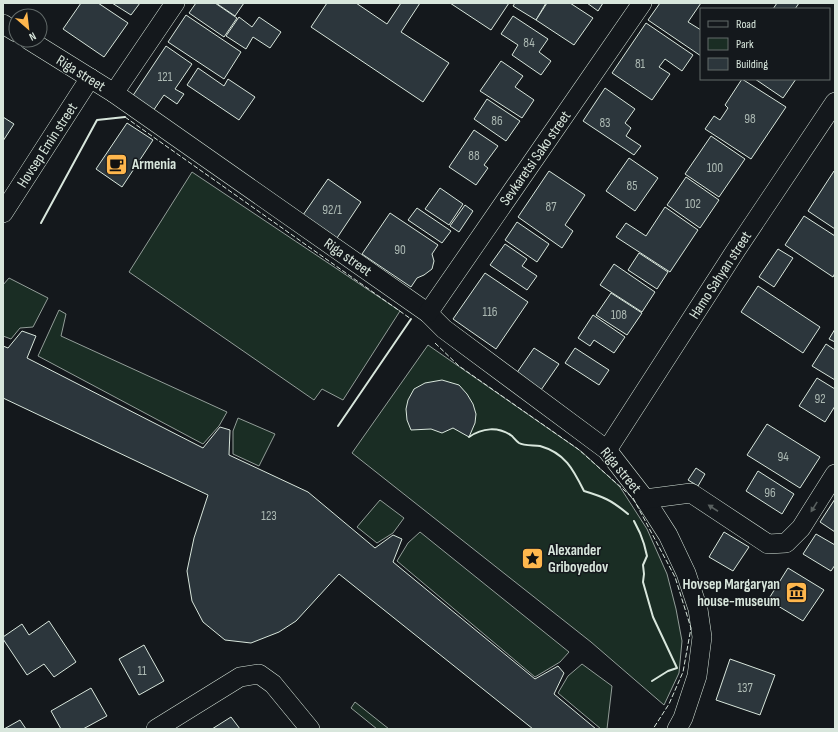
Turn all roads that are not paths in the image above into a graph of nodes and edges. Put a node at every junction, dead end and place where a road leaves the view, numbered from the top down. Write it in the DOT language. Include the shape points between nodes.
graph roads {
  1 [pos="175,3"];
  2 [pos="642,3"];
  3 [pos="42,48"];
  4 [pos="90,78"];
  5 [pos="114,94"];
  6 [pos="835,102"];
  7 [pos="3,213"];
  8 [pos="428,313"];
  9 [pos="607,450"];
  10 [pos="835,474"];
  11 [pos="645,499"];
  12 [pos="156,729"];
  13 [pos="310,729"];
  14 [pos="677,729"];
  1 -- 5 [label="street"];
  2 -- 8 [label="street, Sevkaretsi Sako street"];
  3 -- 4 [label="street, Riga street"];
  4 -- 5 [label="street, Riga street"];
  4 -- 7 [label="street, Hovsep Emin street"];
  5 -- 8 [label="street, Riga street"];
  6 -- 9 [label="street, Hamo Sahyan street"];
  8 -- 9 [label="street, Riga street" via="444,329"];
  9 -- 11 [label="street, Riga street"];
  10 -- 11 [label="street, one-way" via="801,528 786,543 768,544 691,493"];
  11 -- 14 [label="street, Riga street" via="668,535 686,573 698,609 702,637 697,676 684,718"];
  12 -- 13 [label="street" via="240,677 259,674 273,684"];
}
